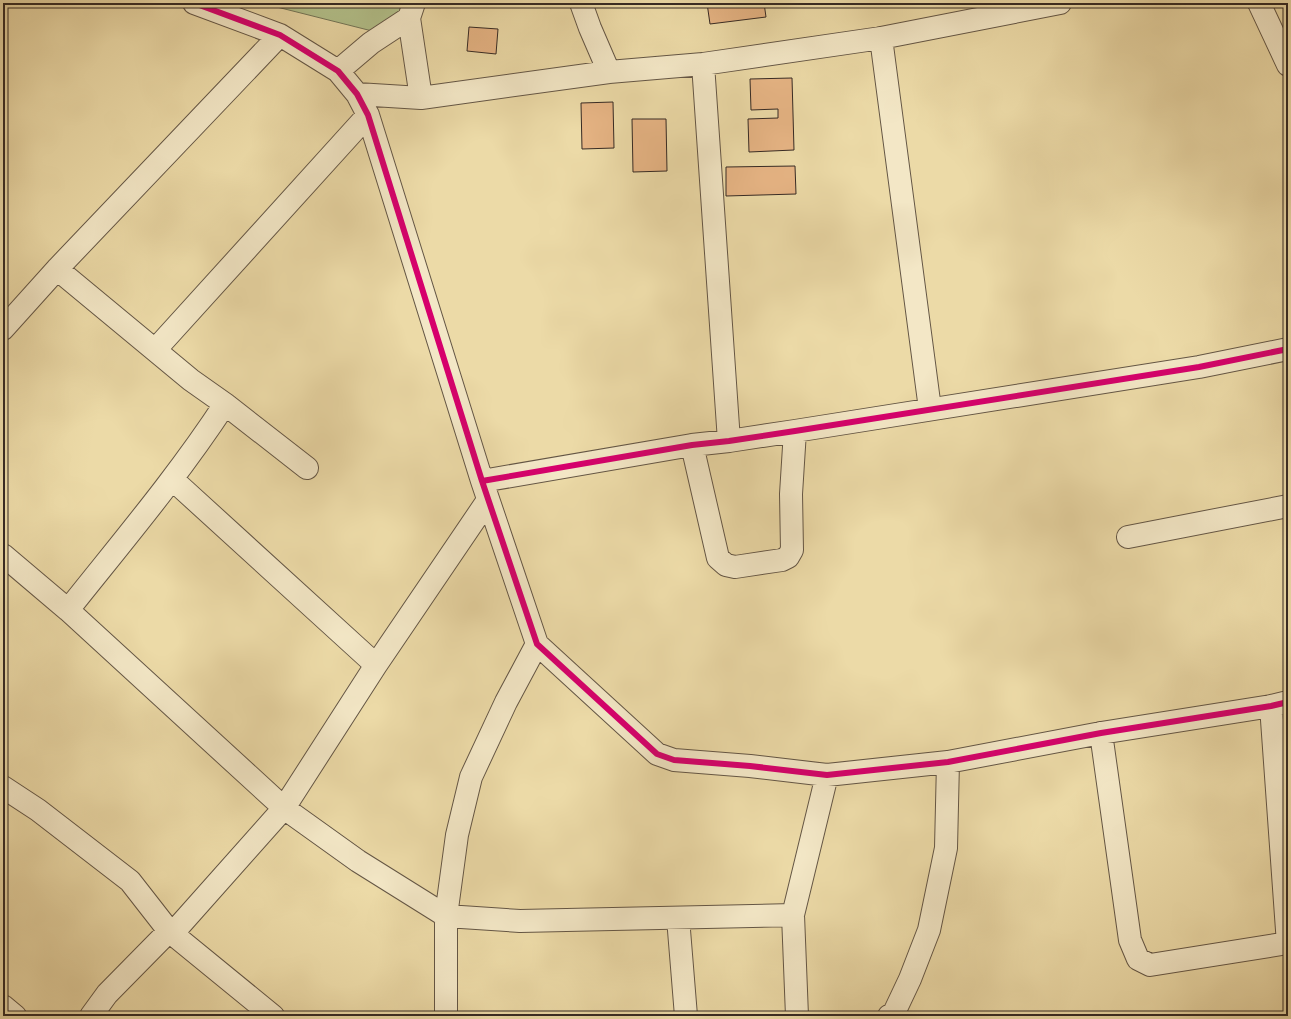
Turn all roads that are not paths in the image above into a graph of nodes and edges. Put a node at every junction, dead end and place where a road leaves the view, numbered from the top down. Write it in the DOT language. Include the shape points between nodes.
graph roads {
  1 [pos="194,3"];
  2 [pos="581,3"];
  3 [pos="1060,3"];
  4 [pos="1259,3"];
  5 [pos="411,10"];
  6 [pos="280,35"];
  7 [pos="881,38"];
  8 [pos="703,64"];
  9 [pos="1288,65"];
  10 [pos="338,71"];
  11 [pos="609,72"];
  12 [pos="357,94"];
  13 [pos="422,98"];
  14 [pos="368,115"];
  15 [pos="57,269"];
  16 [pos="3,329"];
  17 [pos="1288,349"];
  18 [pos="155,350"];
  19 [pos="225,404"];
  20 [pos="930,409"];
  21 [pos="795,431"];
  22 [pos="730,441"];
  23 [pos="692,445"];
  24 [pos="307,468"];
  25 [pos="172,479"];
  26 [pos="485,491"];
  27 [pos="1288,506"];
  28 [pos="1128,536"];
  29 [pos="3,555"];
  30 [pos="68,610"];
  31 [pos="537,644"];
  32 [pos="376,665"];
  33 [pos="1279,704"];
  34 [pos="1101,733"];
  35 [pos="948,762"];
  36 [pos="827,775"];
  37 [pos="3,786"];
  38 [pos="284,808"];
  39 [pos="793,915"];
  40 [pos="446,916"];
  41 [pos="678,918"];
  42 [pos="169,931"];
  43 [pos="1288,943"];
  44 [pos="3,1006"];
  45 [pos="15,1016"];
  46 [pos="91,1016"];
  47 [pos="273,1016"];
  48 [pos="446,1016"];
  49 [pos="686,1016"];
  50 [pos="797,1016"];
  51 [pos="889,1016"];
  1 -- 6 [label="street"];
  2 -- 11 [label="street"];
  3 -- 7 [label="street"];
  4 -- 9 [label="street"];
  5 -- 10 [label="street"];
  5 -- 13 [label="street"];
  6 -- 10 [label="street"];
  6 -- 15 [label="street"];
  7 -- 8 [label="street"];
  7 -- 20 [label="street"];
  8 -- 11 [label="street"];
  8 -- 22 [label="street"];
  10 -- 12 [label="street"];
  11 -- 13 [label="street"];
  12 -- 13 [label="street"];
  12 -- 14 [label="street"];
  14 -- 18 [label="street"];
  14 -- 26 [label="street"];
  15 -- 16 [label="street"];
  15 -- 18 [label="street"];
  17 -- 20 [label="street" via="1199,367"];
  18 -- 19 [label="street"];
  19 -- 24 [label="street"];
  19 -- 25 [label="street"];
  20 -- 21 [label="street"];
  21 -- 22 [label="street"];
  21 -- 23 [label="street" via="790,494 792,550 788,557 782,560 735,568 718,558"];
  22 -- 23 [label="street"];
  23 -- 26 [label="street"];
  25 -- 30 [label="street"];
  25 -- 32 [label="street"];
  26 -- 31 [label="street"];
  26 -- 32 [label="street"];
  27 -- 28 [label="street"];
  29 -- 30 [label="street"];
  30 -- 38 [label="street"];
  31 -- 36 [label="street" via="657,754 674,760"];
  31 -- 40 [label="street" via="471,777 457,835"];
  32 -- 38 [label="street"];
  33 -- 34 [label="street"];
  33 -- 43 [label="street"];
  34 -- 35 [label="street"];
  34 -- 43 [label="street" via="1130,940 1138,959 1150,965"];
  35 -- 36 [label="street"];
  35 -- 51 [label="street" via="946,848 929,930 910,979 893,1015"];
  36 -- 39 [label="street"];
  37 -- 42 [label="street" via="130,881"];
  38 -- 40 [label="street" via="358,861"];
  38 -- 42 [label="street" via="180,925"];
  39 -- 41 [label="street"];
  39 -- 50 [label="street"];
  40 -- 41 [label="street" via="520,921"];
  40 -- 48 [label="street"];
  41 -- 49 [label="street"];
  42 -- 46 [label="street" via="107,994"];
  42 -- 47 [label="street"];
  44 -- 45 [label="street"];
}
